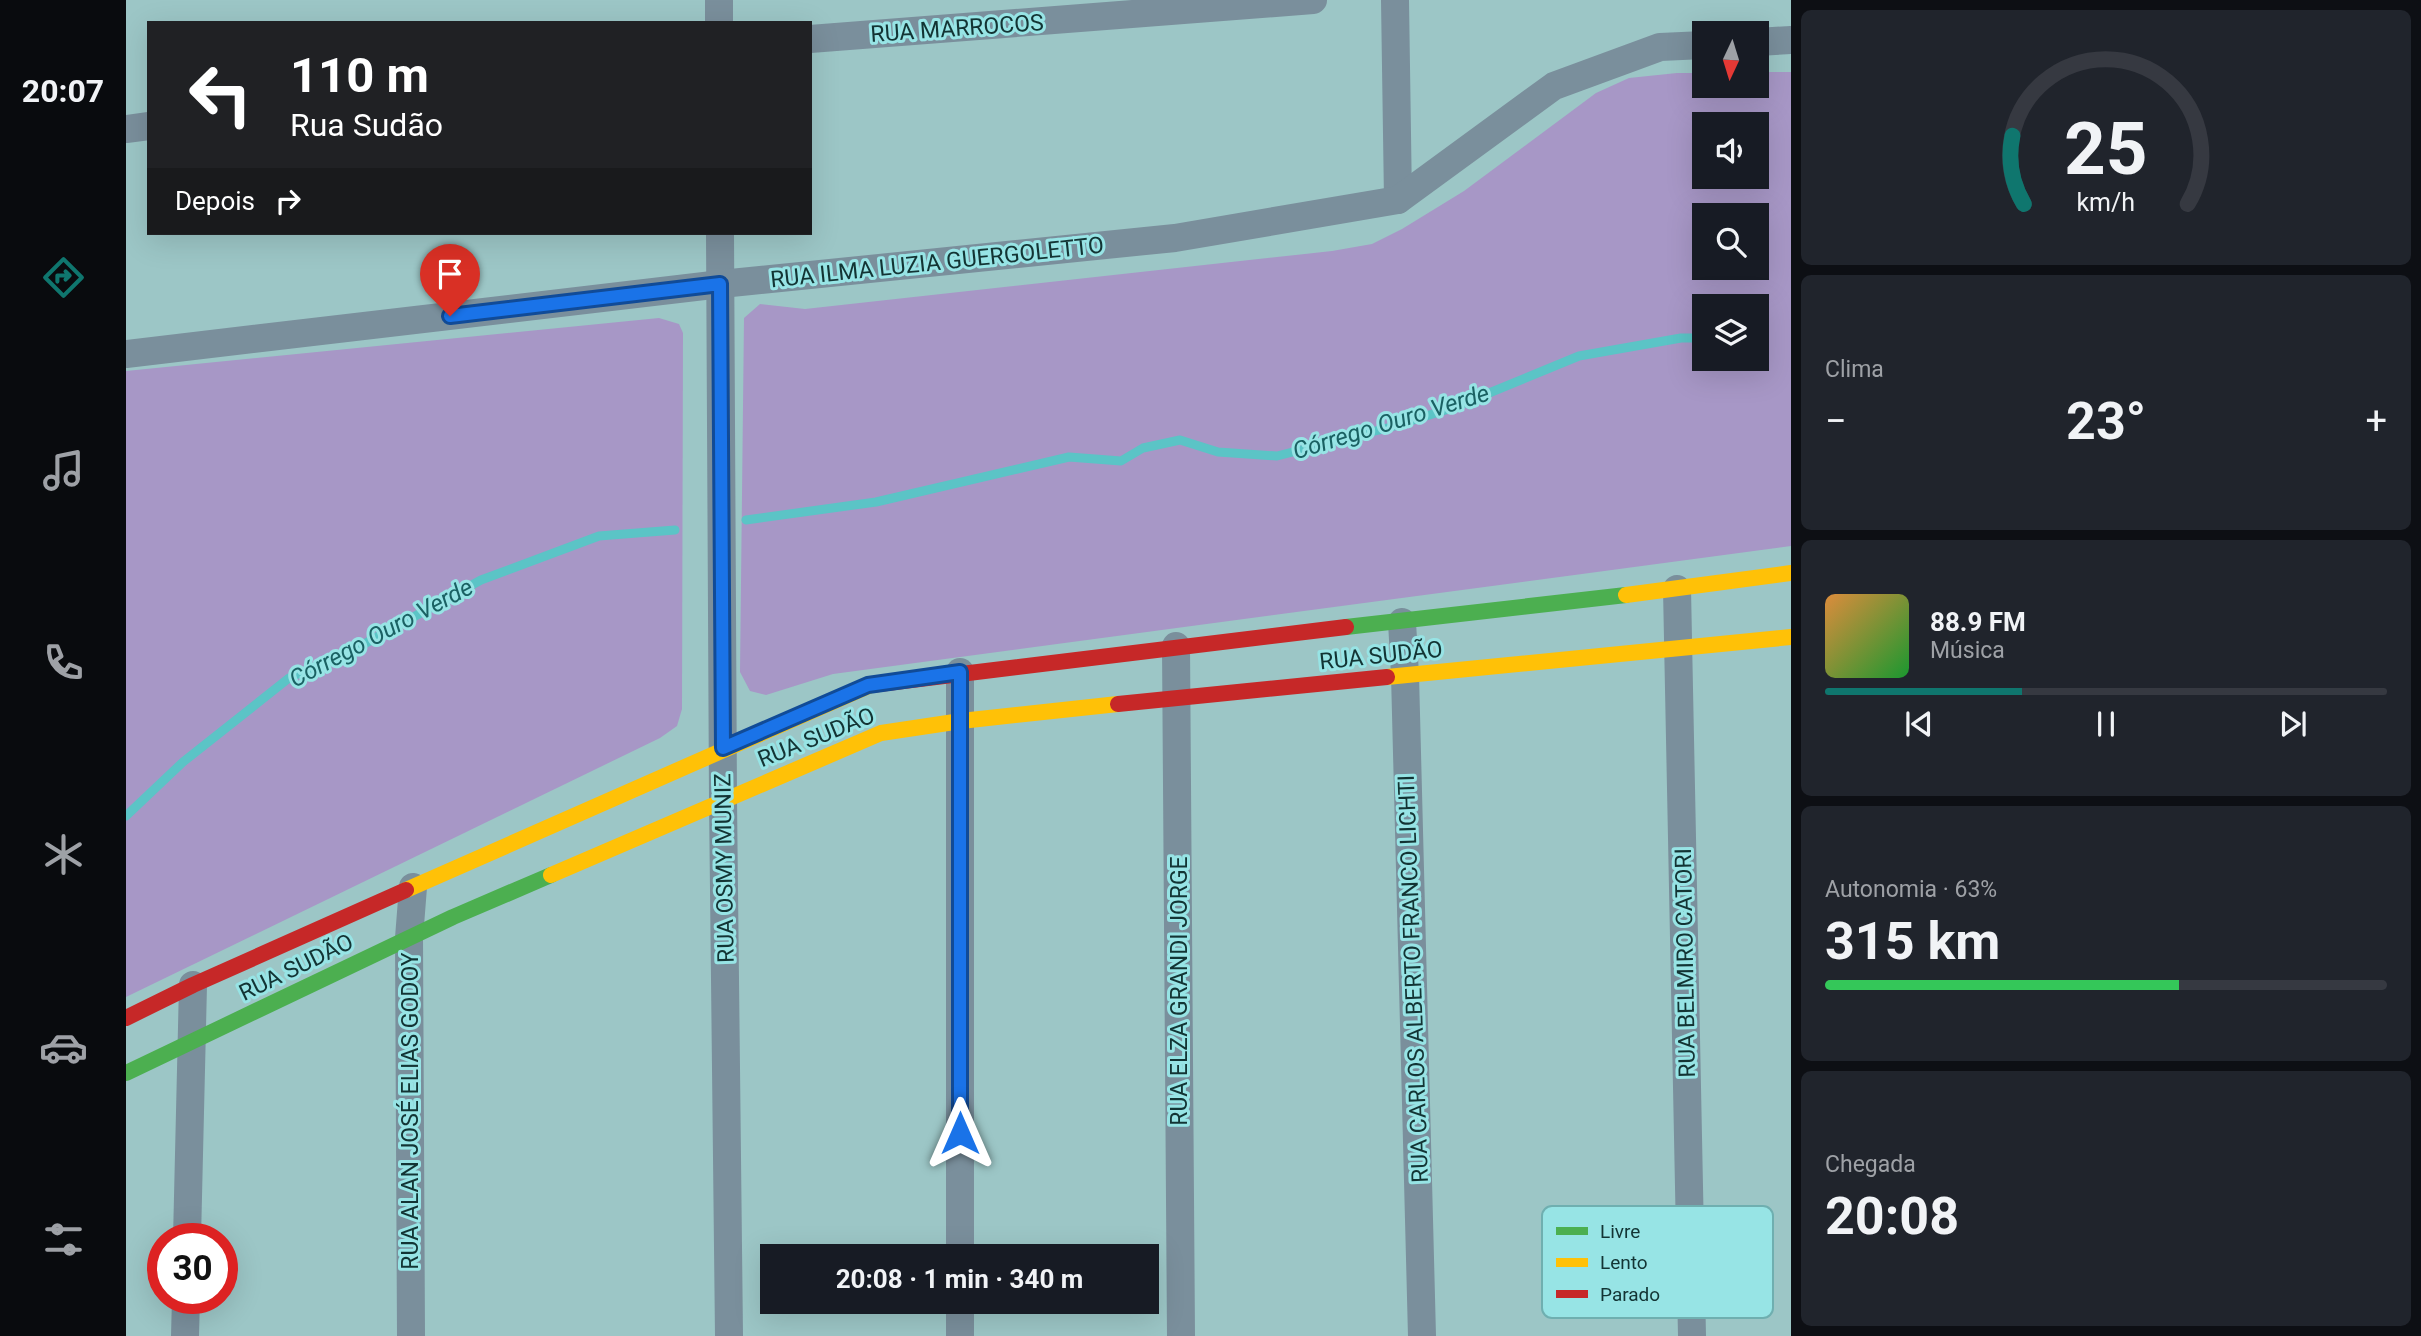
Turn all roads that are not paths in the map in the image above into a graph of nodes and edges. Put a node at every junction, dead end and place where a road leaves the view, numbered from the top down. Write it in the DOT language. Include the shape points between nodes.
graph roads {
  1 [pos="719,0"];
  2 [pos="1313,0"];
  3 [pos="1395,0"];
  4 [pos="719,21"];
  5 [pos="812,39"];
  6 [pos="1791,40"];
  7 [pos="1769,41"];
  8 [pos="1692,46"];
  9 [pos="147,126"];
  10 [pos="126,130"];
  11 [pos="1398,200"];
  12 [pos="720,235"];
  13 [pos="720,284"];
  14 [pos="126,354"];
  15 [pos="1791,573"];
  16 [pos="1677,589"];
  17 [pos="1402,622"];
  18 [pos="1791,637"];
  19 [pos="1176,646"];
  20 [pos="1679,648"];
  21 [pos="960,672"];
  22 [pos="1405,675"];
  23 [pos="1178,697"];
  24 [pos="961,721"];
  25 [pos="723,748"];
  26 [pos="723,800"];
  27 [pos="413,887"];
  28 [pos="409,938"];
  29 [pos="193,985"];
  30 [pos="126,1018"];
  31 [pos="191,1042"];
  32 [pos="126,1073"];
  33 [pos="1690,1206"];
  34 [pos="187,1223"];
  35 [pos="960,1244"];
  36 [pos="186,1314"];
  37 [pos="960,1314"];
  38 [pos="1692,1318"];
  39 [pos="185,1336"];
  40 [pos="411,1336"];
  41 [pos="729,1336"];
  42 [pos="960,1336"];
  43 [pos="1181,1336"];
  44 [pos="1422,1336"];
  45 [pos="1692,1336"];
  1 -- 4 [label="street"];
  2 -- 5 [label="street, RUA MARROCOS"];
  3 -- 11 [label="street"];
  6 -- 7 [label="street"];
  8 -- 11 [label="street, RUA ILMA LUZIA GUERGOLETTO" via="1660,47 1554,86"];
  9 -- 10 [label="street"];
  11 -- 13 [label="street, RUA ILMA LUZIA GUERGOLETTO" via="1175,238"];
  12 -- 13 [label="street, RUA OSMY MUNIZ"];
  13 -- 14 [label="street, RUA ILMA LUZIA GUERGOLETTO"];
  13 -- 25 [label="street, RUA OSMY MUNIZ"];
  15 -- 16 [label="street, RUA SUDÃO"];
  16 -- 17 [label="street, RUA SUDÃO"];
  16 -- 20 [label="street, RUA BELMIRO CATORI"];
  17 -- 19 [label="street, RUA SUDÃO"];
  17 -- 22 [label="street, RUA CARLOS ALBERTO FRANCO LICHTI"];
  18 -- 20 [label="street, RUA SUDÃO"];
  19 -- 21 [label="street, RUA SUDÃO"];
  19 -- 23 [label="street, RUA ELZA GRANDI JORGE"];
  20 -- 22 [label="street, RUA SUDÃO"];
  20 -- 33 [label="street, RUA BELMIRO CATORI"];
  21 -- 24 [label="street"];
  21 -- 25 [label="street, RUA SUDÃO" via="868,685"];
  22 -- 23 [label="street, RUA SUDÃO"];
  22 -- 44 [label="street, RUA CARLOS ALBERTO FRANCO LICHTI"];
  23 -- 24 [label="street, RUA SUDÃO"];
  23 -- 43 [label="street, RUA ELZA GRANDI JORGE"];
  24 -- 26 [label="street, RUA SUDÃO" via="881,733"];
  24 -- 35 [label="street"];
  25 -- 26 [label="street, RUA OSMY MUNIZ"];
  25 -- 27 [label="street, RUA SUDÃO"];
  26 -- 28 [label="street, RUA SUDÃO"];
  26 -- 41 [label="street, RUA OSMY MUNIZ"];
  27 -- 28 [label="street, RUA ALAN JOSÉ ELIAS GODOY"];
  27 -- 29 [label="street, RUA SUDÃO"];
  28 -- 31 [label="street, RUA SUDÃO"];
  28 -- 40 [label="street, RUA ALAN JOSÉ ELIAS GODOY"];
  29 -- 30 [label="street, RUA SUDÃO"];
  29 -- 31 [label="street"];
  31 -- 32 [label="street, RUA SUDÃO"];
  31 -- 34 [label="street"];
  36 -- 39 [label="street"];
  37 -- 42 [label="street"];
  38 -- 45 [label="street, RUA BELMIRO CATORI"];
}
